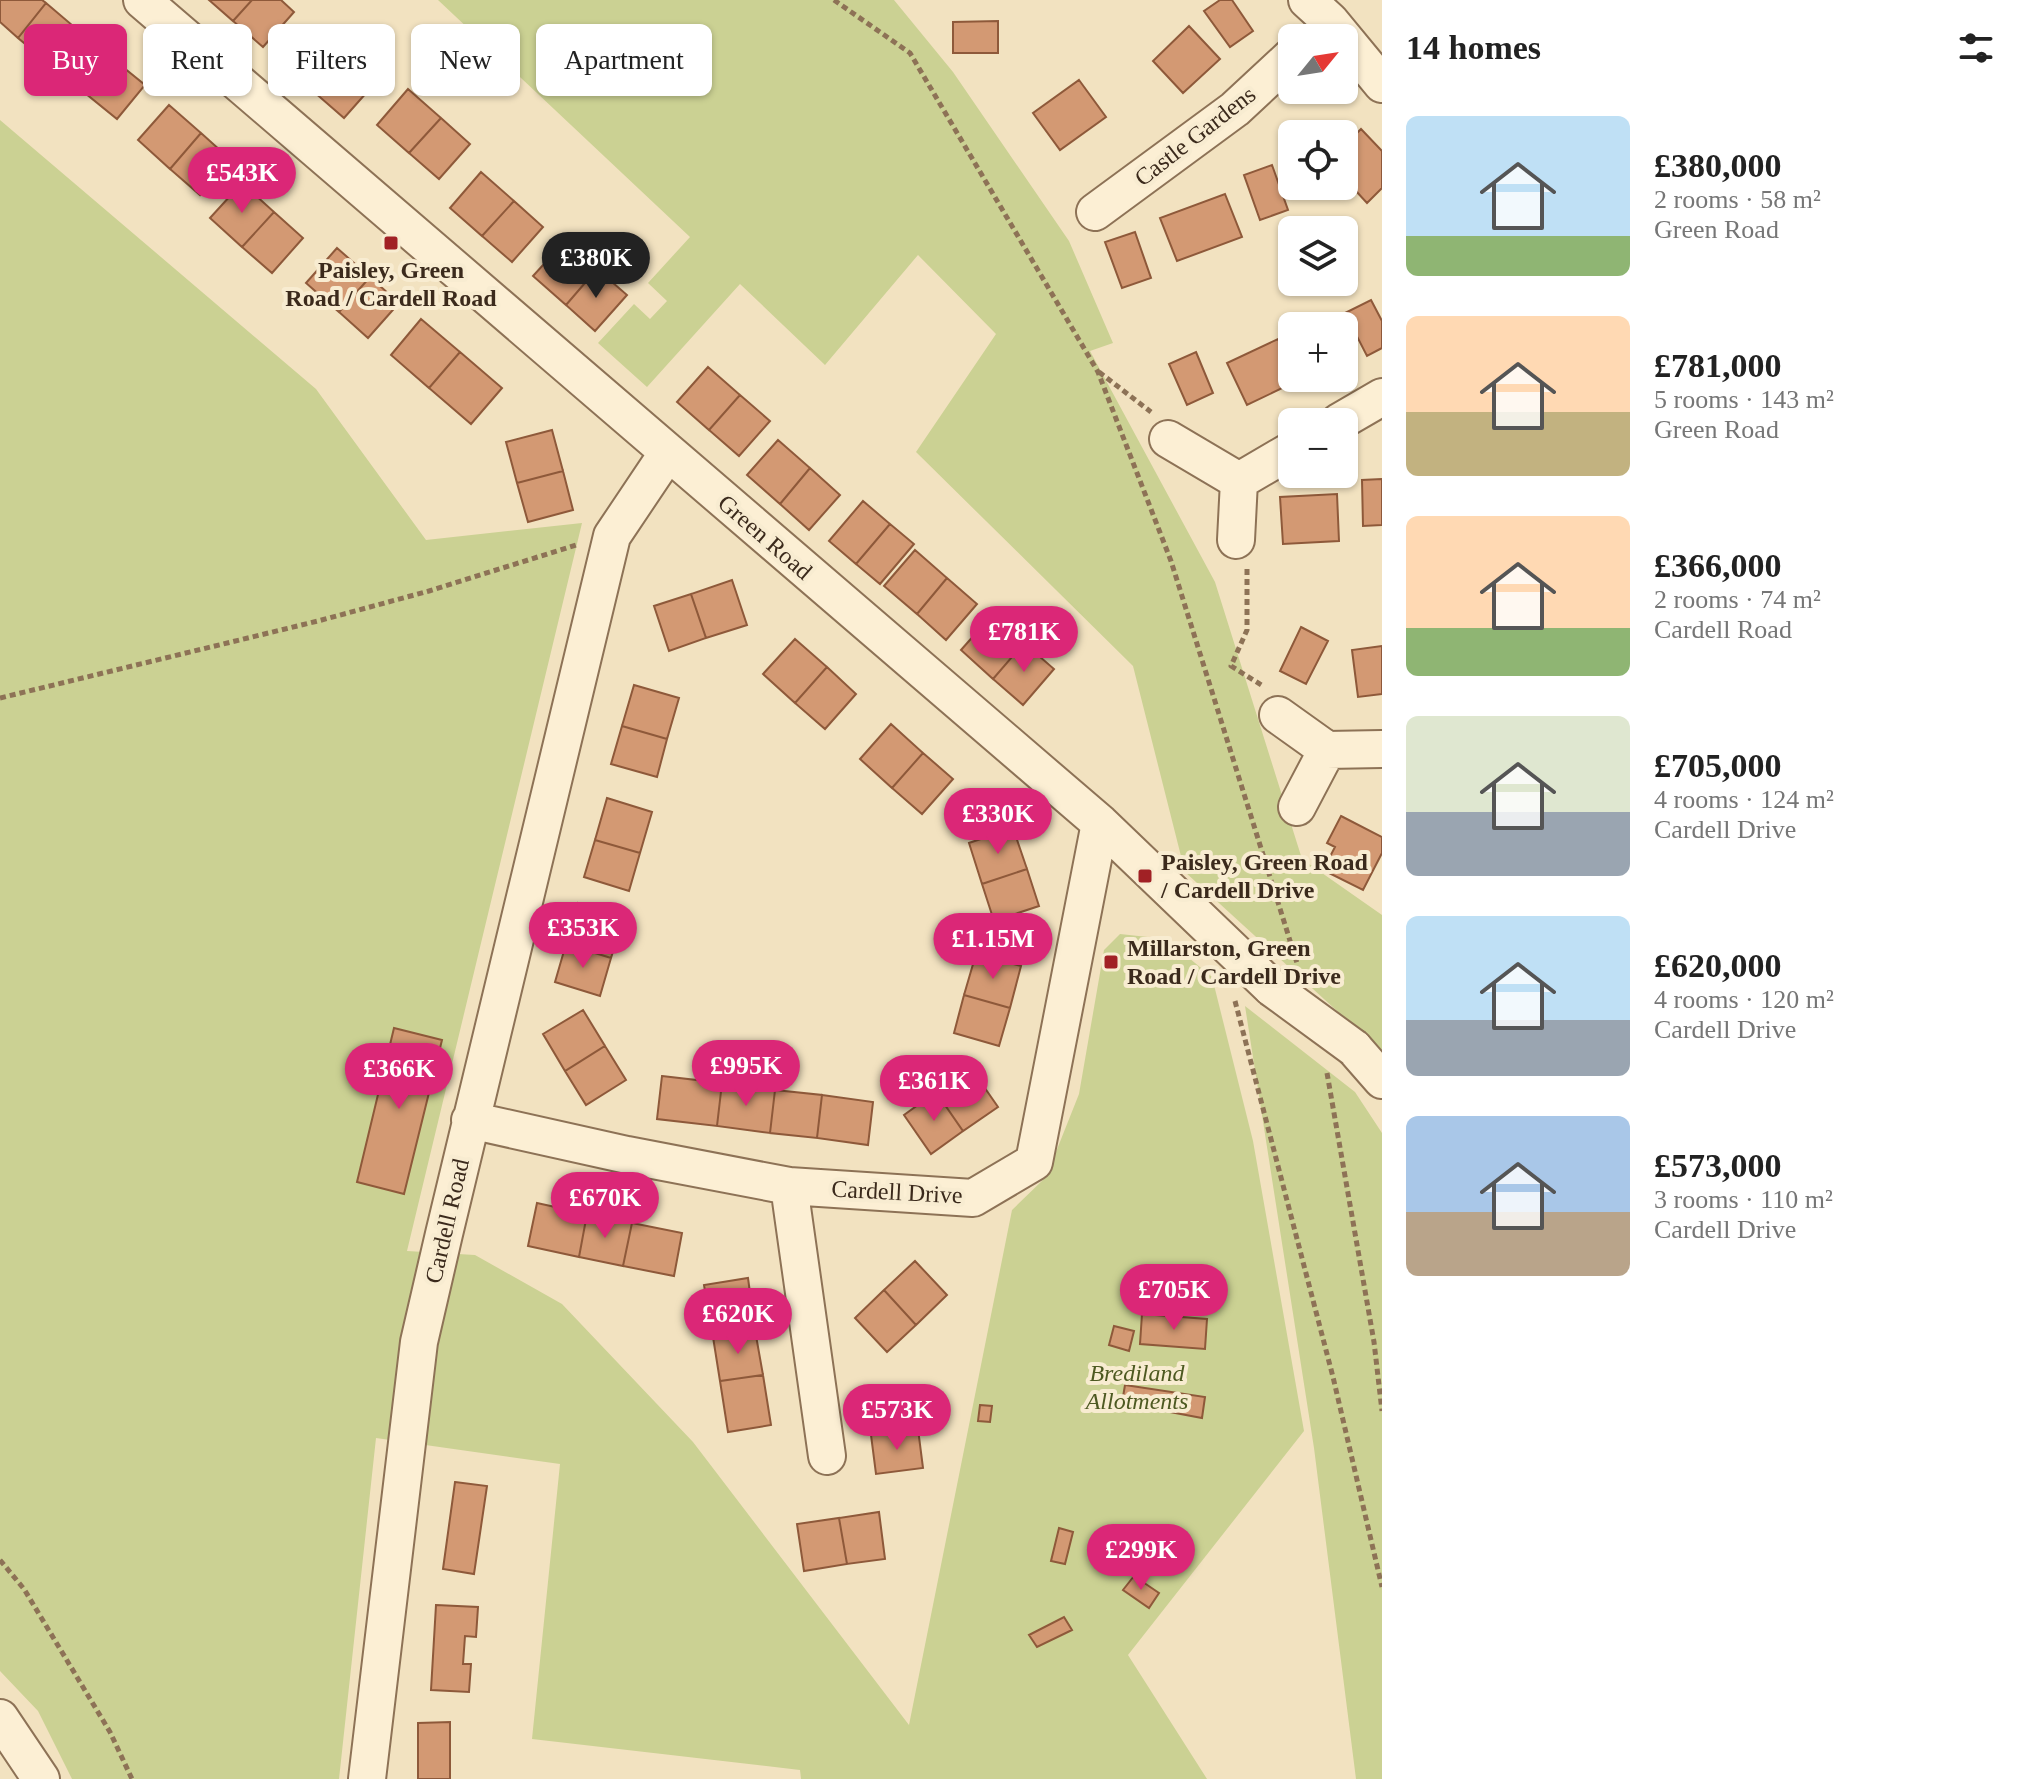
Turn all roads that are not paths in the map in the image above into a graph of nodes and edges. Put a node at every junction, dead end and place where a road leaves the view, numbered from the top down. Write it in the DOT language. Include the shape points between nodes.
graph roads {
  1 [pos="142,0"];
  2 [pos="1316,20"];
  3 [pos="1278,69"];
  4 [pos="1382,84"];
  5 [pos="1095,212"];
  6 [pos="1382,397"];
  7 [pos="1358,411"];
  8 [pos="1168,439"];
  9 [pos="667,454"];
  10 [pos="1278,458"];
  11 [pos="1239,481"];
  12 [pos="1236,540"];
  13 [pos="1278,715"];
  14 [pos="1382,749"];
  15 [pos="1327,750"];
  16 [pos="1297,807"];
  17 [pos="1100,823"];
  18 [pos="1382,1080"];
  19 [pos="470,1120"];
  20 [pos="789,1186"];
  21 [pos="827,1456"];
  22 [pos="0,1718"];
  23 [pos="41,1779"];
  24 [pos="367,1779"];
  1 -- 9 [label="street, Green Road"];
  2 -- 4 [label="street"];
  3 -- 5 [label="street, Castle Gardens" via="1235,109"];
  6 -- 7 [label="street"];
  8 -- 11 [label="street"];
  9 -- 17 [label="street, Green Road"];
  9 -- 19 [label="street, Cardell Road" via="612,536"];
  10 -- 11 [label="street"];
  11 -- 12 [label="street"];
  13 -- 15 [label="street"];
  14 -- 15 [label="street"];
  15 -- 16 [label="street"];
  17 -- 18 [label="street, Green Road, bridge" via="1286,982 1340,1057"];
  17 -- 20 [label="street, Cardell Drive" via="1034,1162 973,1198"];
  19 -- 20 [label="street, Cardell Drive"];
  19 -- 24 [label="street, Cardell Road" via="419,1342"];
  20 -- 21 [label="street"];
  22 -- 23 [label="street"];
}
